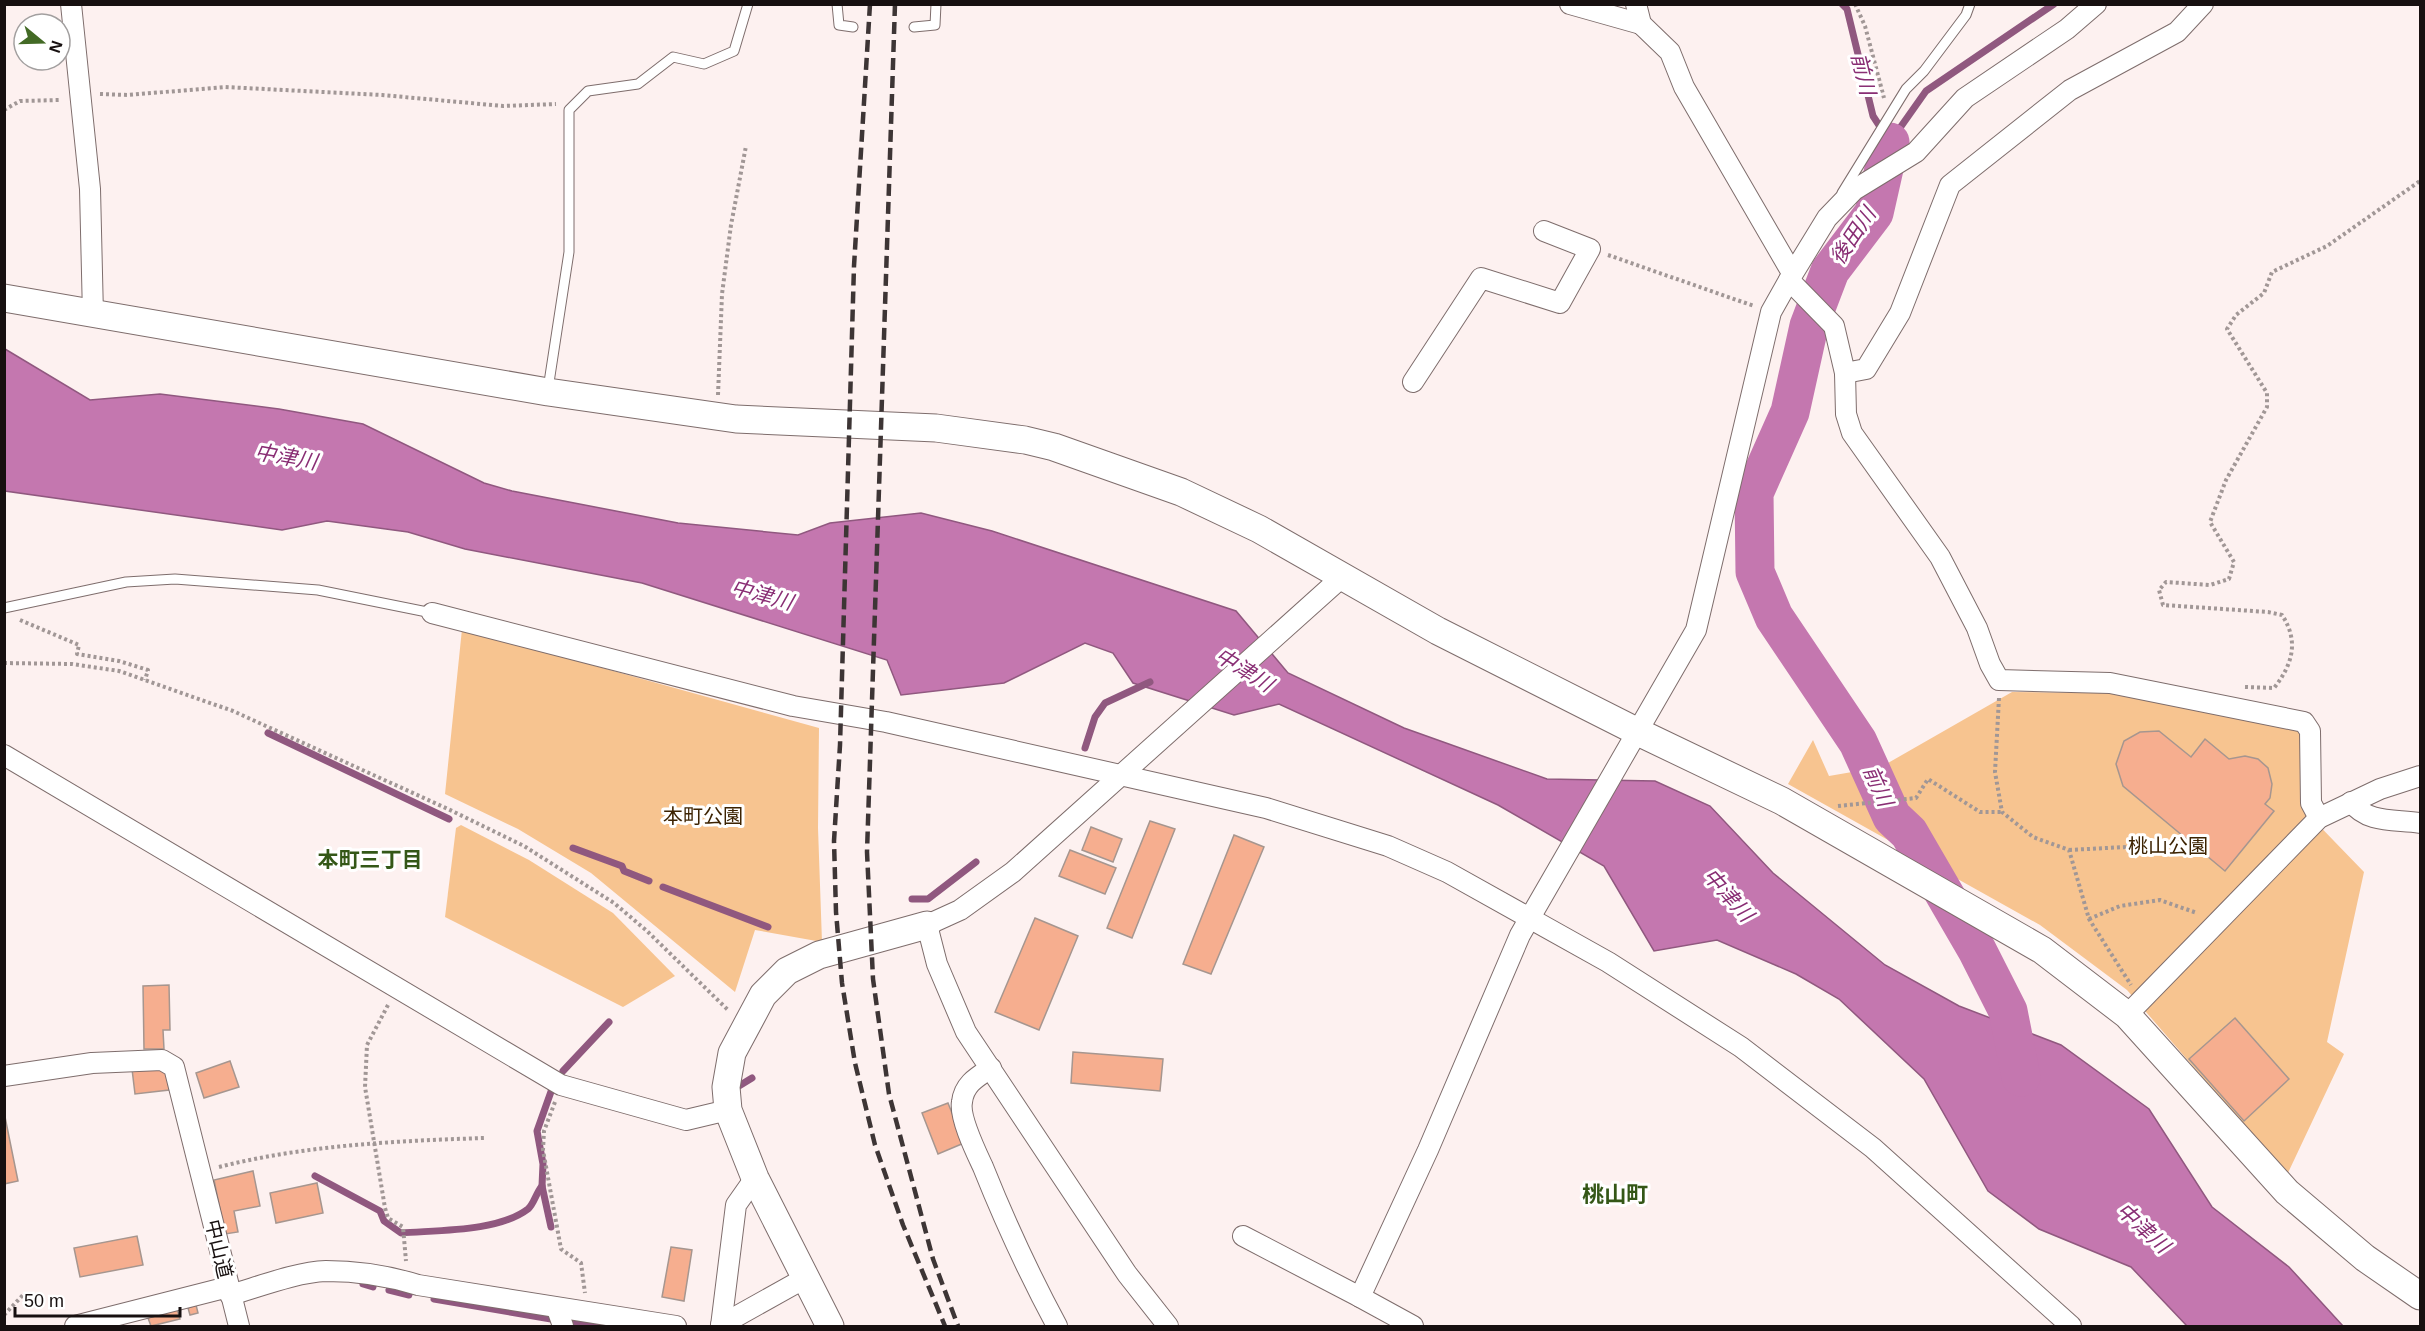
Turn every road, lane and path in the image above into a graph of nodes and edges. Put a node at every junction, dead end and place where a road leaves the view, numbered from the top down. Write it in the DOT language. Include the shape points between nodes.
graph roads {
  1 [pos="71,4"];
  2 [pos="748,4"];
  3 [pos="837,4"];
  4 [pos="936,4"];
  5 [pos="1570,4"];
  6 [pos="1636,4"];
  7 [pos="1855,4"];
  8 [pos="1970,4"];
  9 [pos="2096,4"];
  10 [pos="2203,4"];
  11 [pos="1641,24"];
  12 [pos="853,27"];
  13 [pos="914,27"];
  14 [pos="82,97"];
  15 [pos="575,104"];
  16 [pos="1894,106"];
  17 [pos="4,110"];
  18 [pos="746,146"];
  19 [pos="2421,181"];
  20 [pos="1827,218"];
  21 [pos="1545,231"];
  22 [pos="1590,249"];
  23 [pos="1793,281"];
  24 [pos="4,298"];
  25 [pos="1772,312"];
  26 [pos="93,315"];
  27 [pos="1845,373"];
  28 [pos="1413,382"];
  29 [pos="548,392"];
  30 [pos="717,416"];
  31 [pos="1342,577"];
  32 [pos="6,607"];
  33 [pos="432,613"];
  34 [pos="4,663"];
  35 [pos="145,680"];
  36 [pos="1999,680"];
  37 [pos="2233,686"];
  38 [pos="1634,739"];
  39 [pos="4,755"];
  40 [pos="2421,776"];
  41 [pos="1119,777"];
  42 [pos="2350,802"];
  43 [pos="1836,806"];
  44 [pos="2002,812"];
  45 [pos="2319,818"];
  46 [pos="2421,823"];
  47 [pos="2163,845"];
  48 [pos="2069,850"];
  49 [pos="1533,912"];
  50 [pos="2197,913"];
  51 [pos="2089,919"];
  52 [pos="927,925"];
  53 [pos="397,989"];
  54 [pos="2135,1008"];
  55 [pos="745,1026"];
  56 [pos="991,1068"];
  57 [pos="4,1077"];
  58 [pos="561,1085"];
  59 [pos="728,1110"];
  60 [pos="484,1138"];
  61 [pos="374,1142"];
  62 [pos="200,1172"];
  63 [pos="755,1178"];
  64 [pos="1243,1236"];
  65 [pos="405,1237"];
  66 [pos="807,1277"];
  67 [pos="229,1291"];
  68 [pos="23,1294"];
  69 [pos="2421,1296"];
  70 [pos="1360,1297"];
  71 [pos="587,1312"];
  72 [pos="4,1315"];
  73 [pos="560,1318"];
  74 [pos="75,1326"];
  75 [pos="239,1326"];
  76 [pos="676,1326"];
  77 [pos="721,1326"];
  78 [pos="830,1326"];
  79 [pos="1057,1326"];
  80 [pos="1168,1326"];
  81 [pos="1413,1326"];
  82 [pos="2071,1326"];
  1 -- 14 [label="street"];
  2 -- 15 [label="lane" via="734,51 704,64 673,57 638,84 588,91"];
  3 -- 12 [label="lane" via="839,25"];
  4 -- 13 [label="lane" via="935,26"];
  5 -- 11 [label="street"];
  6 -- 11 [label="street"];
  7 -- 16 [label="path" via="1881,92"];
  8 -- 16 [label="lane" via="1966,15"];
  9 -- 20 [label="street" via="2067,29 1965,98 1916,153 1854,190"];
  10 -- 27 [label="street" via="2177,32 2070,90 1950,185 1900,313 1866,369"];
  11 -- 23 [label="street" via="1670,52 1684,87"];
  14 -- 15 [label="path" via="225,87 503,106"];
  14 -- 17 [label="path" via="20,101"];
  14 -- 26 [label="street" via="91,200"];
  15 -- 29 [label="lane" via="569,110 569,252"];
  16 -- 20 [label="lane"];
  18 -- 30 [label="path" via="722,294"];
  19 -- 37 [label="path" via="2327,246 2272,272 2264,293 2236,315 2227,329 2267,393 2267,407 2226,480 2210,522 2234,562 2229,579 2210,585 2166,582 2158,590 2163,605 2282,615 2290,628 2293,656 2284,675 2274,688"];
  20 -- 23 [label="street"];
  21 -- 22 [label="street"];
  22 -- 25 [label="path"];
  22 -- 28 [label="street" via="1560,303 1481,278"];
  23 -- 25 [label="street"];
  23 -- 27 [label="street" via="1834,326"];
  24 -- 26 [label="street"];
  25 -- 38 [label="street" via="1696,630"];
  26 -- 29 [label="street"];
  27 -- 36 [label="street" via="1846,414 1852,433 1940,557"];
  29 -- 30 [label="street"];
  30 -- 31 [label="street" via="811,425 936,428 1054,447 1181,492 1259,529"];
  31 -- 38 [label="street"];
  31 -- 41 [label="street"];
  32 -- 33 [label="lane" via="126,582 175,579 318,590"];
  32 -- 35 [label="path" via="15,618 79,645 77,654 148,670"];
  33 -- 41 [label="street" via="792,706 886,723"];
  34 -- 35 [label="path" via="72,664 119,671"];
  35 -- 55 [label="path" via="308,744 524,846 614,903"];
  36 -- 44 [label="path" via="1995,772"];
  36 -- 45 [label="street" via="2110,683 2304,722 2310,731 2312,803"];
  38 -- 49 [label="street"];
  38 -- 54 [label="street" via="1782,801 2006,927"];
  39 -- 53 [label="street"];
  40 -- 42 [label="street"];
  41 -- 49 [label="street" via="1266,808 1388,846"];
  41 -- 52 [label="street" via="1013,872 960,910"];
  42 -- 45 [label="street"];
  42 -- 46 [label="street" via="2360,813 2374,818"];
  43 -- 44 [label="path" via="1916,798 1928,779 1980,812"];
  44 -- 48 [label="path" via="2033,837"];
  45 -- 54 [label="street"];
  47 -- 48 [label="path"];
  48 -- 51 [label="path"];
  49 -- 70 [label="street" via="1499,980 1428,1150"];
  49 -- 82 [label="street" via="1741,1047 1804,1094 1873,1148"];
  50 -- 51 [label="path" via="2160,900 2120,906"];
  51 -- 54 [label="path" via="2123,975"];
  52 -- 55 [label="street" via="819,955 787,971 764,995"];
  52 -- 56 [label="street" via="948,993 966,1032"];
  53 -- 58 [label="street"];
  53 -- 61 [label="path" via="367,1045 365,1087"];
  54 -- 69 [label="street" via="2287,1192 2365,1258"];
  55 -- 59 [label="street" via="732,1053 726,1087"];
  56 -- 79 [label="street" via="970,1083 961,1105 973,1144 1022,1261"];
  56 -- 80 [label="street" via="1127,1274"];
  57 -- 62 [label="street, 中山道" via="92,1063 162,1060 174,1067"];
  58 -- 59 [label="street" via="686,1120"];
  58 -- 71 [label="path" via="544,1131 543,1150 561,1249 580,1263"];
  59 -- 63 [label="street"];
  60 -- 61 [label="path"];
  61 -- 62 [label="path" via="256,1158"];
  61 -- 65 [label="path" via="388,1218 403,1227"];
  62 -- 67 [label="street, 中山道"];
  63 -- 66 [label="street"];
  63 -- 77 [label="street" via="736,1205"];
  64 -- 70 [label="street"];
  66 -- 77 [label="street"];
  66 -- 78 [label="street"];
  67 -- 73 [label="street" via="324,1271 392,1277"];
  67 -- 74 [label="street"];
  67 -- 75 [label="street, 中山道"];
  68 -- 72 [label="path"];
  70 -- 81 [label="street"];
  71 -- 73 [label="street"];
  71 -- 76 [label="street"];
}
